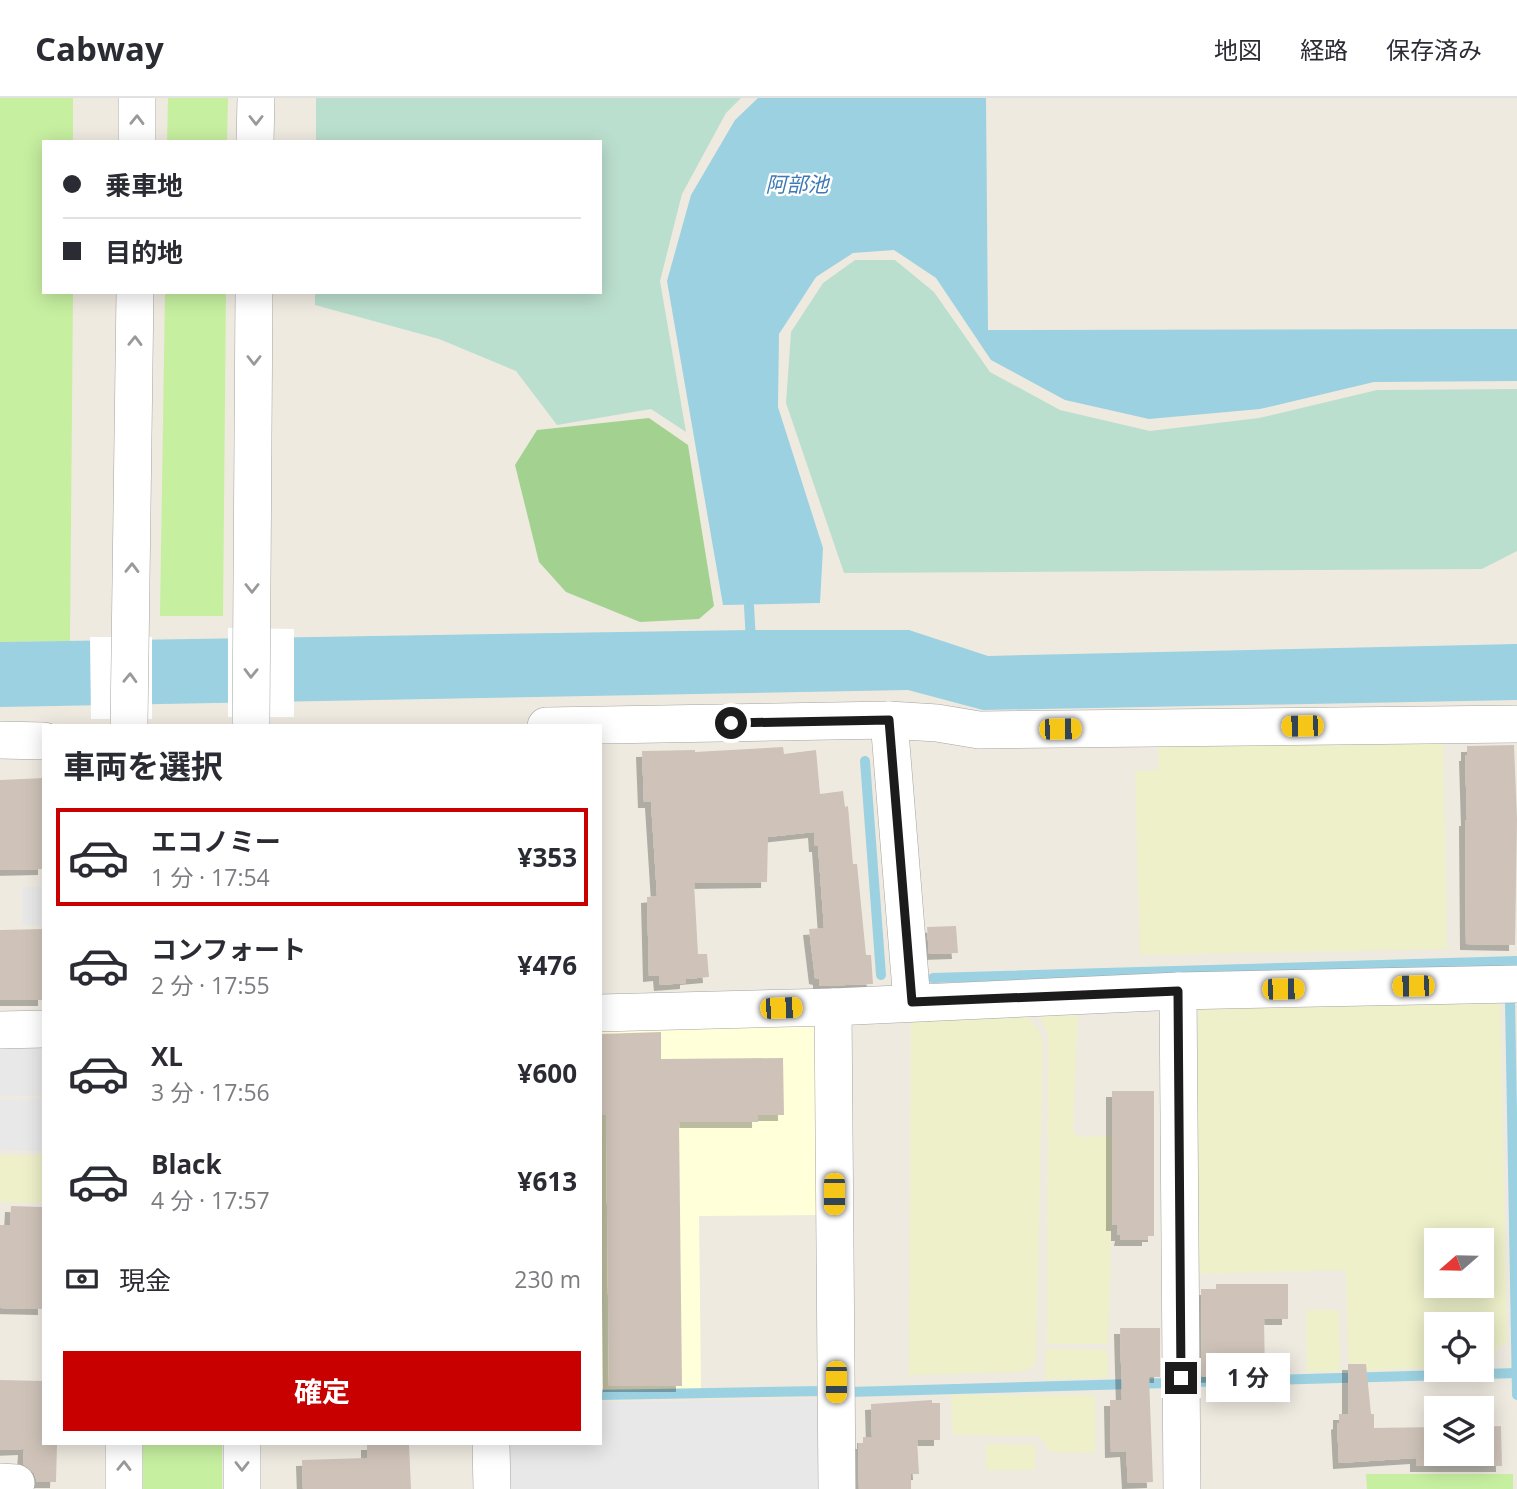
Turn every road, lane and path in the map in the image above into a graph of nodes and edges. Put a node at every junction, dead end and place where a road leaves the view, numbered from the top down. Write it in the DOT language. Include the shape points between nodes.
graph roads {
  1 [pos="138,98"];
  2 [pos="256,98"];
  3 [pos="137,140"];
  4 [pos="256,140"];
  5 [pos="135,294"];
  6 [pos="254,294"];
  7 [pos="889,720"];
  8 [pos="251,722"];
  9 [pos="129,723"];
  10 [pos="1517,724"];
  11 [pos="602,725"];
  12 [pos="0,740"];
  13 [pos="42,741"];
  14 [pos="1517,984"];
  15 [pos="1178,991"];
  16 [pos="912,1002"];
  17 [pos="832,1007"];
  18 [pos="602,1013"];
  19 [pos="42,1029"];
  20 [pos="0,1030"];
  21 [pos="124,1445"];
  22 [pos="242,1445"];
  23 [pos="491,1445"];
  24 [pos="124,1489"];
  25 [pos="242,1489"];
  26 [pos="492,1489"];
  27 [pos="837,1489"];
  28 [pos="1182,1489"];
  3 -- 1 [label="street, one-way"];
  2 -- 4 [label="street, one-way"];
  9 -- 5 [label="street, one-way"];
  6 -- 8 [label="street, one-way"];
  7 -- 10 [label="street" via="979,730"];
  7 -- 11 [label="street"];
  7 -- 16 [label="street"];
  12 -- 13 [label="street"];
  14 -- 15 [label="street"];
  15 -- 16 [label="street"];
  15 -- 28 [label="street"];
  16 -- 17 [label="street"];
  17 -- 18 [label="street"];
  17 -- 27 [label="street"];
  19 -- 20 [label="street"];
  24 -- 21 [label="street, one-way"];
  22 -- 25 [label="street, one-way"];
  23 -- 26 [label="street"];
}
